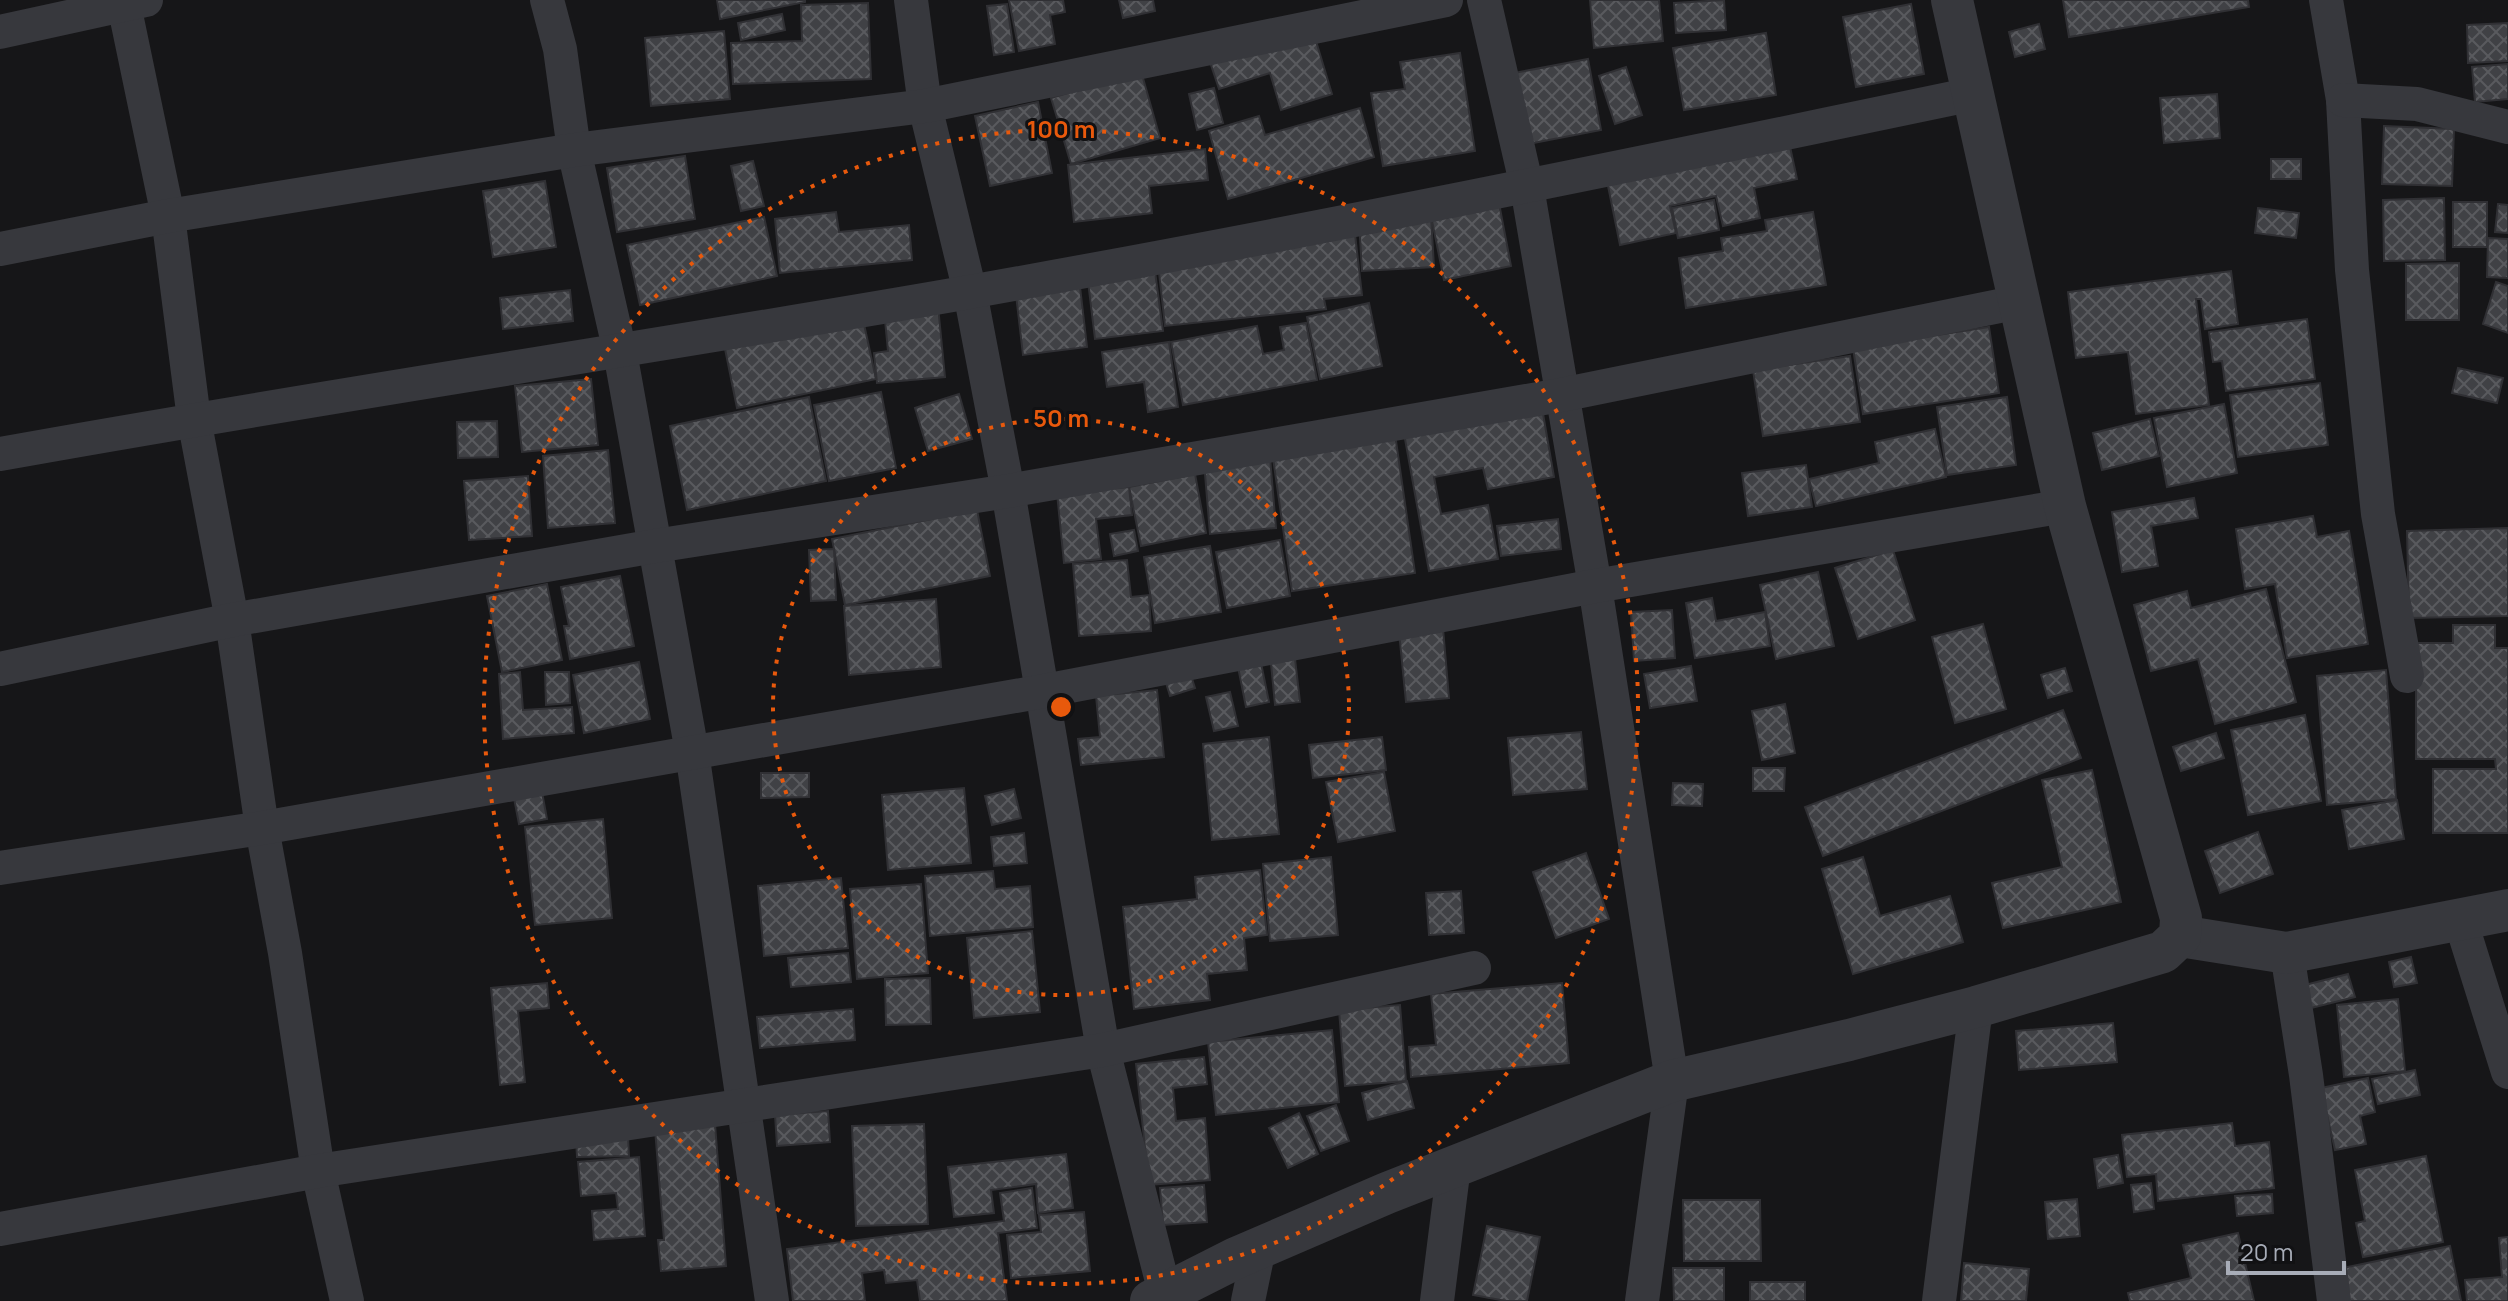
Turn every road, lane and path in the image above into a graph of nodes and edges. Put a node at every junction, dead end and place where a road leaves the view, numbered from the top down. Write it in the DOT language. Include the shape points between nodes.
graph roads {
  1 [pos="547,0"];
  2 [pos="911,0"];
  3 [pos="1446,0"];
  4 [pos="1484,0"];
  5 [pos="1952,0"];
  6 [pos="2326,0"];
  7 [pos="131,2"];
  8 [pos="0,32"];
  9 [pos="1973,94"];
  10 [pos="2343,100"];
  11 [pos="925,106"];
  12 [pos="2508,127"];
  13 [pos="574,150"];
  14 [pos="1527,187"];
  15 [pos="168,216"];
  16 [pos="0,249"];
  17 [pos="970,292"];
  18 [pos="2019,302"];
  19 [pos="620,352"];
  20 [pos="1561,395"];
  21 [pos="194,419"];
  22 [pos="0,454"];
  23 [pos="1008,491"];
  24 [pos="2065,506"];
  25 [pos="655,546"];
  26 [pos="1595,586"];
  27 [pos="232,620"];
  28 [pos="0,669"];
  29 [pos="2407,676"];
  30 [pos="1044,691"];
  31 [pos="692,752"];
  32 [pos="262,828"];
  33 [pos="0,868"];
  34 [pos="2508,910"];
  35 [pos="2460,919"];
  36 [pos="2180,936"];
  37 [pos="2287,953"];
  38 [pos="1474,968"];
  39 [pos="1976,1007"];
  40 [pos="1103,1050"];
  41 [pos="2508,1072"];
  42 [pos="1672,1081"];
  43 [pos="743,1105"];
  44 [pos="1454,1166"];
  45 [pos="318,1171"];
  46 [pos="0,1229"];
  47 [pos="1259,1248"];
  48 [pos="1158,1297"];
  49 [pos="347,1301"];
  50 [pos="772,1301"];
  51 [pos="1248,1301"];
  52 [pos="1437,1301"];
  53 [pos="1642,1301"];
  54 [pos="1939,1301"];
  55 [pos="2334,1301"];
  1 -- 13 [label="street" via="560,49"];
  2 -- 11 [label="street"];
  3 -- 11 [label="street"];
  4 -- 14 [label="street"];
  5 -- 9 [label="street"];
  6 -- 10 [label="street"];
  7 -- 8 [label="street"];
  7 -- 15 [label="street"];
  9 -- 14 [label="street"];
  9 -- 18 [label="street"];
  10 -- 12 [label="street" via="2417,104"];
  10 -- 29 [label="street" via="2352,270 2376,499"];
  11 -- 13 [label="street"];
  11 -- 17 [label="street"];
  13 -- 15 [label="street"];
  13 -- 19 [label="street"];
  14 -- 17 [label="street"];
  14 -- 20 [label="street"];
  15 -- 16 [label="street"];
  15 -- 21 [label="street"];
  17 -- 19 [label="street"];
  17 -- 23 [label="street"];
  18 -- 20 [label="street"];
  18 -- 24 [label="street"];
  19 -- 21 [label="street"];
  19 -- 25 [label="street"];
  20 -- 23 [label="street"];
  20 -- 26 [label="street"];
  21 -- 22 [label="street"];
  21 -- 27 [label="street"];
  23 -- 25 [label="street"];
  23 -- 30 [label="street"];
  24 -- 26 [label="street"];
  24 -- 36 [label="street" via="2181,918"];
  25 -- 27 [label="street"];
  25 -- 31 [label="street"];
  26 -- 30 [label="street"];
  26 -- 42 [label="street"];
  27 -- 28 [label="street"];
  27 -- 32 [label="street"];
  30 -- 31 [label="street"];
  30 -- 40 [label="street"];
  31 -- 32 [label="street"];
  31 -- 43 [label="street"];
  32 -- 33 [label="street"];
  32 -- 45 [label="street"];
  34 -- 35 [label="street"];
  35 -- 37 [label="street"];
  35 -- 41 [label="street"];
  36 -- 37 [label="street"];
  36 -- 39 [label="street" via="2163,952"];
  37 -- 55 [label="street"];
  38 -- 40 [label="street"];
  39 -- 42 [label="street"];
  39 -- 54 [label="street"];
  40 -- 43 [label="street"];
  40 -- 48 [label="street"];
  42 -- 44 [label="street"];
  42 -- 53 [label="street"];
  43 -- 45 [label="street"];
  43 -- 50 [label="street"];
  44 -- 47 [label="street"];
  44 -- 52 [label="street"];
  45 -- 46 [label="street"];
  45 -- 49 [label="street"];
  47 -- 48 [label="street"];
  47 -- 51 [label="street"];
}
